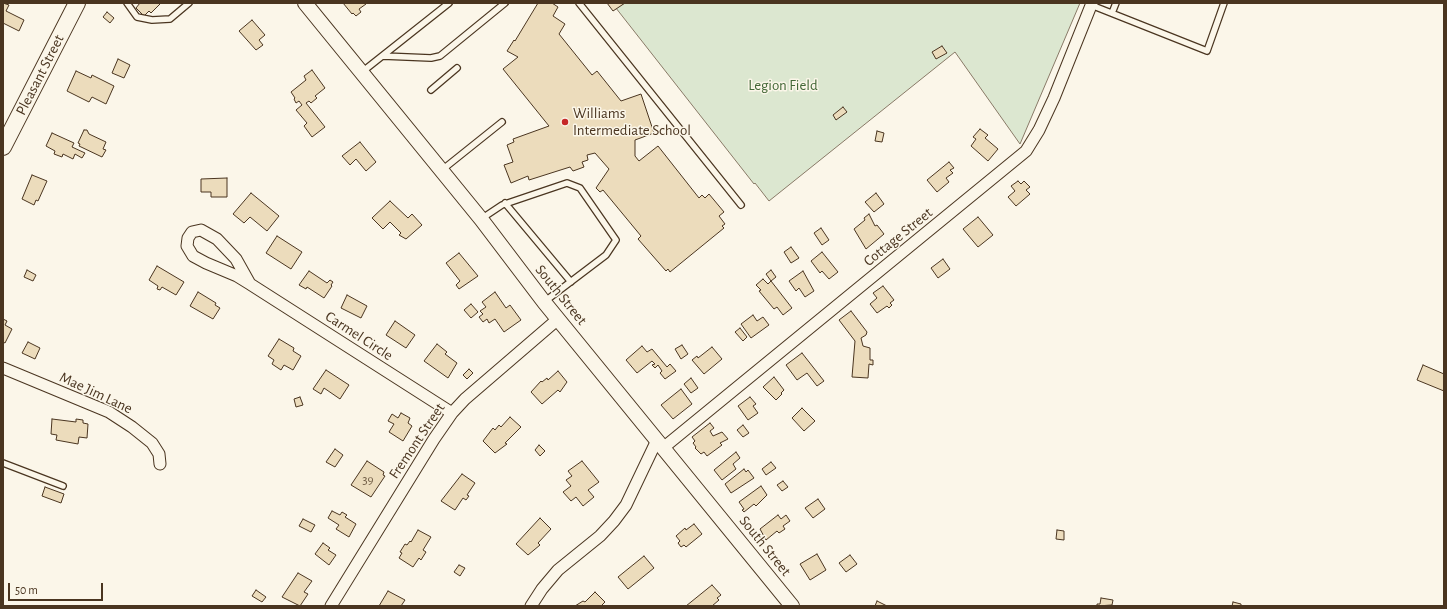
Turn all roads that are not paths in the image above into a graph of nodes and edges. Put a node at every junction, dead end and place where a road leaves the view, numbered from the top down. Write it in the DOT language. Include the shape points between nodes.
graph roads {
  1 [pos="77,3"];
  2 [pos="127,3"];
  3 [pos="189,3"];
  4 [pos="305,3"];
  5 [pos="449,3"];
  6 [pos="504,3"];
  7 [pos="578,3"];
  8 [pos="1116,3"];
  9 [pos="1224,3"];
  10 [pos="1091,4"];
  11 [pos="1112,13"];
  12 [pos="383,56"];
  13 [pos="457,68"];
  14 [pos="362,72"];
  15 [pos="431,90"];
  16 [pos="502,122"];
  17 [pos="3,147"];
  18 [pos="442,171"];
  19 [pos="505,203"];
  20 [pos="742,205"];
  21 [pos="481,220"];
  22 [pos="571,282"];
  23 [pos="250,284"];
  24 [pos="544,302"];
  25 [pos="558,319"];
  26 [pos="3,368"];
  27 [pos="452,413"];
  28 [pos="660,444"];
  29 [pos="3,463"];
  30 [pos="160,464"];
  31 [pos="62,486"];
  32 [pos="331,606"];
  33 [pos="531,606"];
  34 [pos="792,606"];
  1 -- 17 [label="main road, Pleasant Street"];
  2 -- 3 [label="lane" via="137,17 152,20 170,19"];
  4 -- 14 [label="street, South Street"];
  5 -- 12 [label="lane"];
  6 -- 12 [label="lane" via="440,56"];
  7 -- 20 [label="lane"];
  8 -- 11 [label="lane"];
  9 -- 11 [label="lane" via="1207,51"];
  10 -- 11 [label="lane"];
  10 -- 28 [label="street, Cottage Street" via="1054,98 1026,151"];
  12 -- 14 [label="lane"];
  13 -- 15 [label="lane"];
  14 -- 18 [label="street, South Street"];
  16 -- 18 [label="lane"];
  18 -- 21 [label="street, South Street"];
  19 -- 21 [label="lane"];
  19 -- 22 [label="lane"];
  19 -- 22 [label="lane" via="567,183 580,188 616,240 606,255"];
  21 -- 24 [label="street, South Street"];
  22 -- 24 [label="lane"];
  23 -- 23 [label="street, Carmel Circle" via="236,259 218,239 201,230 192,232 188,238 192,256"];
  23 -- 27 [label="street, Carmel Circle"];
  24 -- 25 [label="street, South Street"];
  25 -- 27 [label="street, Fremont Street"];
  25 -- 28 [label="street, South Street"];
  26 -- 30 [label="street, Mae Jim Lane" via="109,412 152,443 159,454"];
  27 -- 32 [label="street, Fremont Street"];
  28 -- 33 [label="street" via="626,505 614,521 600,536 558,570"];
  28 -- 34 [label="street, South Street"];
  29 -- 31 [label="lane"];
}
